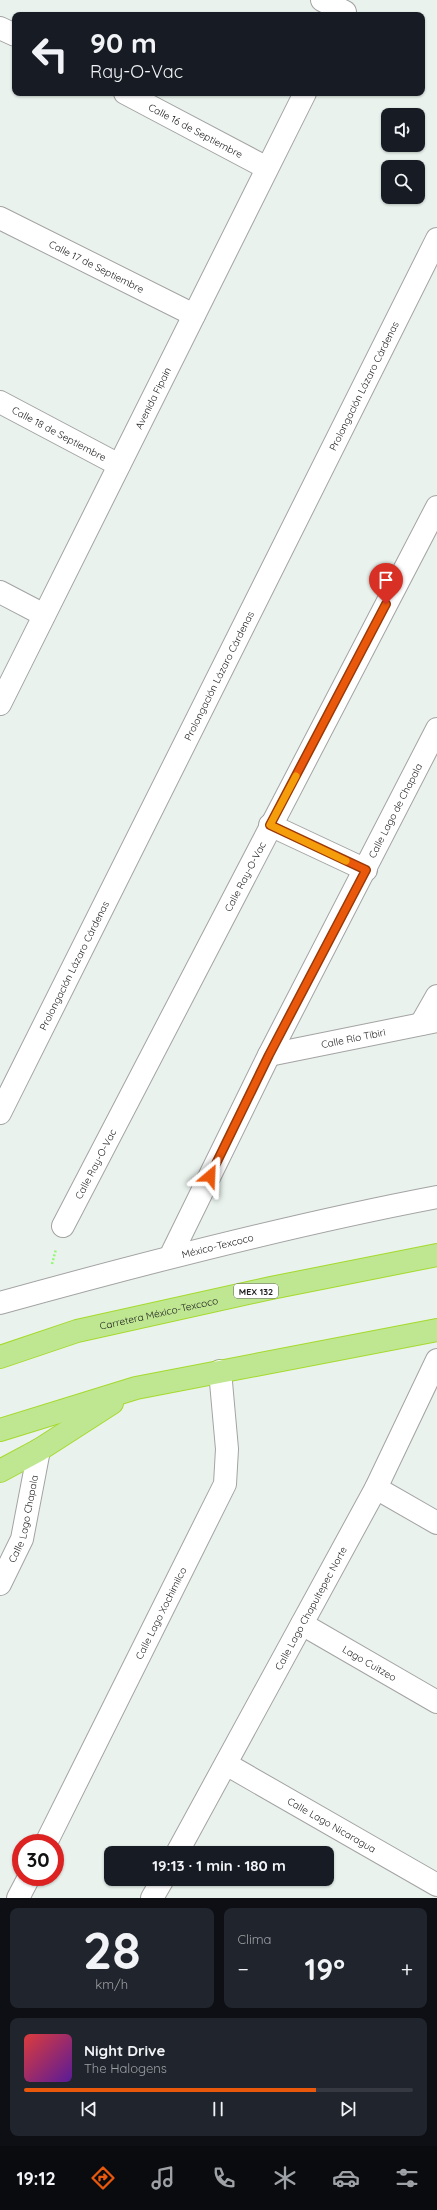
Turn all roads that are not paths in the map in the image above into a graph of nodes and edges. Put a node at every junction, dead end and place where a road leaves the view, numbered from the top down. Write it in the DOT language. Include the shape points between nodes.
graph roads {
  1 [pos="322,0"];
  2 [pos="347,9"];
  3 [pos="0,28"];
  4 [pos="12,34"];
  5 [pos="131,96"];
  6 [pos="303,96"];
  7 [pos="267,168"];
  8 [pos="0,218"];
  9 [pos="437,239"];
  10 [pos="194,315"];
  11 [pos="0,402"];
  12 [pos="119,465"];
  13 [pos="437,506"];
  14 [pos="0,592"];
  15 [pos="44,615"];
  16 [pos="0,704"];
  17 [pos="437,729"];
  18 [pos="270,825"];
  19 [pos="366,870"];
  20 [pos="437,996"];
  21 [pos="429,1023"];
  22 [pos="269,1055"];
  23 [pos="0,1113"];
  24 [pos="437,1197"];
  25 [pos="62,1226"];
  26 [pos="437,1255"];
  27 [pos="170,1257"];
  28 [pos="0,1303"];
  29 [pos="437,1330"];
  30 [pos="77,1331"];
  31 [pos="0,1341"];
  32 [pos="0,1357"];
  33 [pos="437,1360"];
  34 [pos="220,1371"];
  35 [pos="136,1388"];
  36 [pos="0,1430"];
  37 [pos="39,1450"];
  38 [pos="0,1471"];
  39 [pos="376,1488"];
  40 [pos="437,1523"];
  41 [pos="0,1584"];
  42 [pos="302,1624"];
  43 [pos="437,1702"];
  44 [pos="226,1764"];
  45 [pos="51,1834"];
  46 [pos="181,1846"];
  47 [pos="437,1885"];
  48 [pos="24,1886"];
  49 [pos="18,1898"];
  1 -- 2 [label="street"];
  3 -- 4 [label="street"];
  5 -- 7 [label="street, Calle 16 de Septiembre"];
  6 -- 7 [label="street, Avenida Fipain"];
  7 -- 10 [label="street, Avenida Fipain"];
  8 -- 10 [label="street, Calle 17 de Septiembre"];
  9 -- 23 [label="street, Prolongación Lázaro Cárdenas"];
  10 -- 12 [label="street, Avenida Fipain"];
  11 -- 12 [label="street, Calle 18 de Septiembre"];
  12 -- 15 [label="street, Avenida Fipain"];
  13 -- 18 [label="street, Calle Ray-O-Vac"];
  14 -- 15 [label="street"];
  15 -- 16 [label="street, Avenida Fipain"];
  17 -- 19 [label="street, Calle Lago de Chapala"];
  18 -- 19 [label="street"];
  18 -- 25 [label="street, Calle Ray-O-Vac"];
  19 -- 22 [label="street, Calle Lago de Chapala"];
  20 -- 21 [label="street"];
  21 -- 22 [label="street, Calle Río Tibiri"];
  22 -- 27 [label="street, Calle Lago de Chapala"];
  24 -- 27 [label="street, México-Texcoco"];
  26 -- 30 [label="highway, Carretera México-Texcoco / MEX 132" via="271,1288"];
  27 -- 28 [label="street, México-Texcoco"];
  29 -- 34 [label="highway"];
  30 -- 31 [label="highway"];
  30 -- 32 [label="highway, Carretera México-Texcoco / MEX 132"];
  33 -- 39 [label="street, Calle Lago Chapultepec Norte"];
  34 -- 35 [label="highway"];
  34 -- 45 [label="street, Calle Lago Xochimilco" via="227,1449 226,1484"];
  35 -- 36 [label="highway"];
  35 -- 37 [label="highway"];
  37 -- 38 [label="highway"];
  37 -- 41 [label="street, Calle Lago Chapala" via="22,1539"];
  39 -- 40 [label="street"];
  39 -- 42 [label="street, Calle Lago Chapultepec Norte"];
  42 -- 43 [label="street, Lago Cuitzeo"];
  42 -- 44 [label="street, Calle Lago Chapultepec Norte"];
  44 -- 46 [label="street, Calle Lago Chapultepec Norte"];
  44 -- 47 [label="street, Calle Lago Nicaragua"];
  48 -- 49 [label="street"];
}
